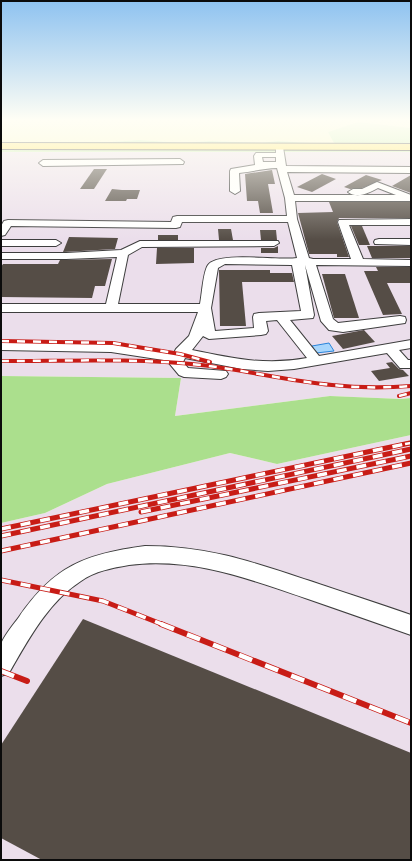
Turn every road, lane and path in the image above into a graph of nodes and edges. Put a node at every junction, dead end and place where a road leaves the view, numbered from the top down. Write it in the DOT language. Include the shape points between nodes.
graph roads {
  1 [pos="50,160"];
  2 [pos="259,160"];
  3 [pos="281,160"];
  4 [pos="180,162"];
  5 [pos="259,164"];
  6 [pos="282,167"];
  7 [pos="386,170"];
  8 [pos="411,170"];
  9 [pos="322,171"];
  10 [pos="307,178"];
  11 [pos="296,187"];
  12 [pos="338,189"];
  13 [pos="327,190"];
  14 [pos="235,191"];
  15 [pos="399,193"];
  16 [pos="411,193"];
  17 [pos="315,196"];
  18 [pos="290,198"];
  19 [pos="411,198"];
  20 [pos="242,219"];
  21 [pos="292,219"];
  22 [pos="220,220"];
  23 [pos="411,222"];
  24 [pos="176,225"];
  25 [pos="190,229"];
  26 [pos="371,230"];
  27 [pos="411,230"];
  28 [pos="1,233"];
  29 [pos="379,242"];
  30 [pos="411,242"];
  31 [pos="4,243"];
  32 [pos="56,243"];
  33 [pos="274,243"];
  34 [pos="183,244"];
  35 [pos="224,244"];
  36 [pos="245,244"];
  37 [pos="123,253"];
  38 [pos="1,256"];
  39 [pos="225,261"];
  40 [pos="303,261"];
  41 [pos="358,262"];
  42 [pos="411,263"];
  43 [pos="1,308"];
  44 [pos="205,308"];
  45 [pos="111,309"];
  46 [pos="280,316"];
  47 [pos="400,320"];
  48 [pos="411,344"];
  49 [pos="1,346"];
  50 [pos="390,348"];
  51 [pos="180,355"];
  52 [pos="316,361"];
  53 [pos="411,364"];
  54 [pos="221,374"];
  55 [pos="411,625"];
  56 [pos="1,664"];
  1 -- 4 [label="lane" via="47,164"];
  2 -- 5 [label="lane"];
  3 -- 6 [label="lane"];
  5 -- 6 [label="lane"];
  5 -- 14 [label="lane" via="253,169 234,171"];
  6 -- 9 [label="lane"];
  6 -- 18 [label="lane"];
  7 -- 8 [label="lane"];
  7 -- 9 [label="lane"];
  7 -- 9 [label="lane" via="398,176 392,180 358,173 346,180"];
  9 -- 10 [label="lane"];
  11 -- 17 [label="lane"];
  12 -- 15 [label="lane" via="364,192 377,185"];
  13 -- 17 [label="lane"];
  15 -- 16 [label="lane"];
  15 -- 19 [label="lane"];
  17 -- 18 [label="lane"];
  17 -- 19 [label="lane"];
  18 -- 21 [label="lane"];
  20 -- 21 [label="lane"];
  20 -- 22 [label="lane"];
  20 -- 36 [label="lane"];
  21 -- 40 [label="lane"];
  22 -- 24 [label="lane" via="177,219"];
  22 -- 25 [label="lane"];
  23 -- 41 [label="lane" via="343,222"];
  24 -- 28 [label="lane" via="8,223"];
  24 -- 34 [label="lane" via="175,231 183,231"];
  26 -- 27 [label="lane"];
  29 -- 30 [label="lane"];
  31 -- 32 [label="lane"];
  31 -- 38 [label="lane"];
  33 -- 36 [label="lane"];
  34 -- 35 [label="lane"];
  34 -- 37 [label="lane" via="140,244"];
  35 -- 36 [label="lane"];
  35 -- 39 [label="lane"];
  37 -- 38 [label="lane"];
  37 -- 45 [label="lane"];
  39 -- 40 [label="lane"];
  39 -- 44 [label="lane" via="212,267"];
  40 -- 41 [label="lane"];
  40 -- 46 [label="lane" via="308,315"];
  40 -- 47 [label="lane" via="327,321 334,327"];
  41 -- 42 [label="lane"];
  43 -- 45 [label="lane"];
  44 -- 45 [label="lane"];
  44 -- 46 [label="lane" via="209,334 261,331 259,317"];
  44 -- 51 [label="lane" via="196,337"];
  46 -- 52 [label="lane"];
  48 -- 50 [label="lane"];
  49 -- 51 [label="lane" via="111,348"];
  50 -- 52 [label="lane"];
  50 -- 53 [label="lane" via="405,365"];
  51 -- 52 [label="lane" via="268,368"];
  51 -- 54 [label="lane" via="176,363 184,372"];
  55 -- 56 [label="lane" via="233,564 162,553 138,554 108,560 85,568 68,578 40,604"];
}
